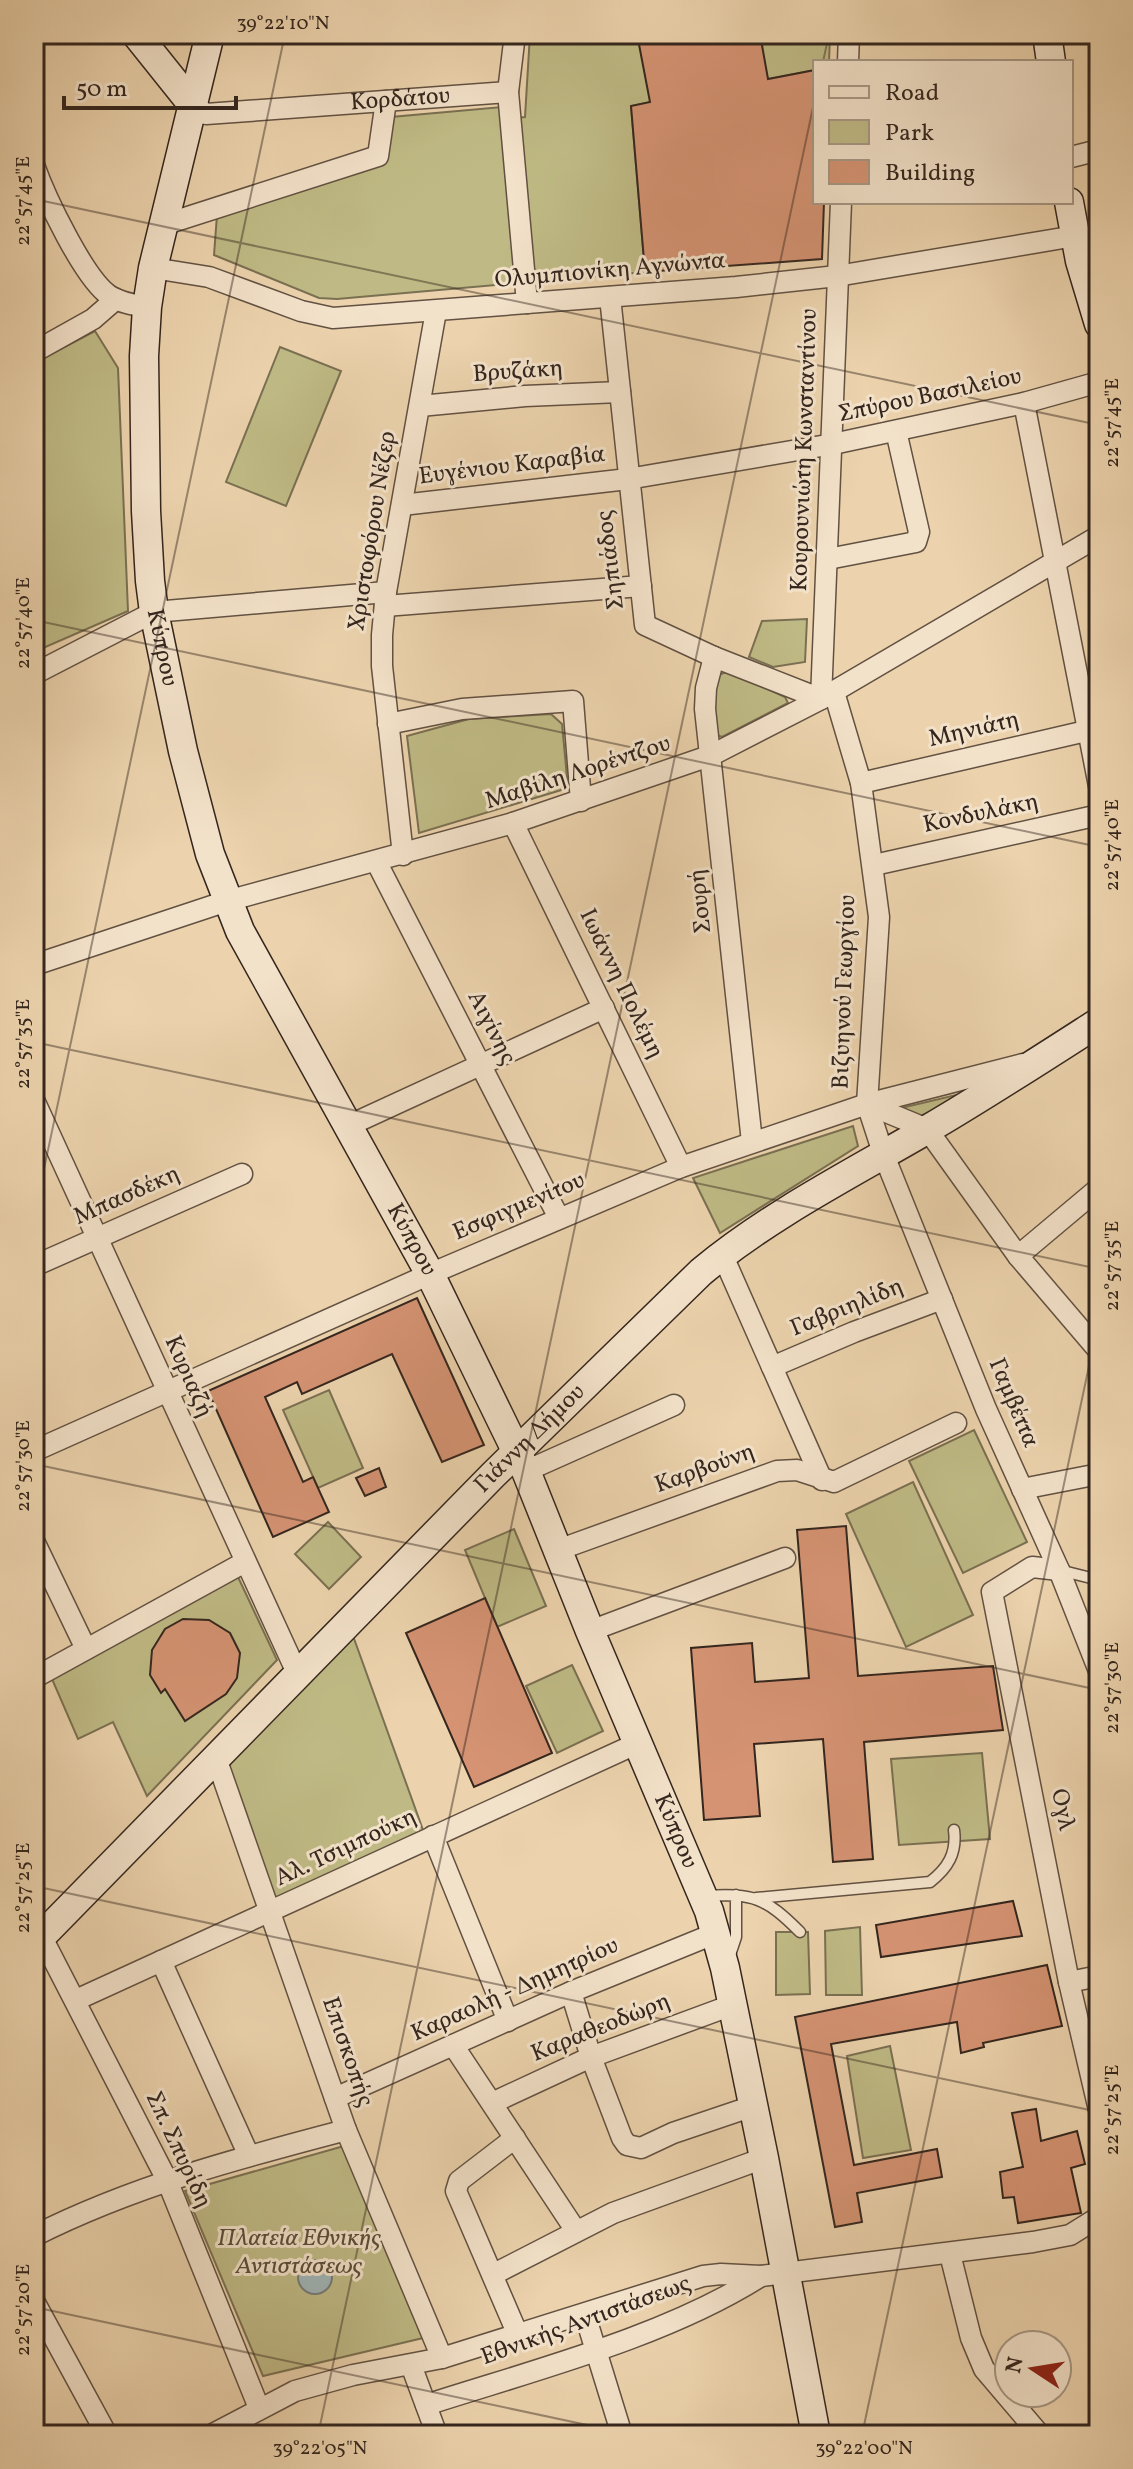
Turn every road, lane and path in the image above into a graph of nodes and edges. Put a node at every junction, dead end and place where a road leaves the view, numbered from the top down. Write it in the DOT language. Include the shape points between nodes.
graph roads {
  1 [pos="136,34"];
  2 [pos="210,34"];
  3 [pos="515,34"];
  4 [pos="849,34"];
  5 [pos="1047,34"];
  6 [pos="848,60"];
  7 [pos="1051,60"];
  8 [pos="508,92"];
  9 [pos="386,101"];
  10 [pos="192,104"];
  11 [pos="1099,150"];
  12 [pos="1073,156"];
  13 [pos="34,165"];
  14 [pos="841,204"];
  15 [pos="1070,204"];
  16 [pos="163,225"];
  17 [pos="1084,251"];
  18 [pos="153,268"];
  19 [pos="837,276"];
  20 [pos="610,297"];
  21 [pos="116,299"];
  22 [pos="527,303"];
  23 [pos="147,307"];
  24 [pos="436,311"];
  25 [pos="1099,324"];
  26 [pos="34,352"];
  27 [pos="1099,382"];
  28 [pos="620,392"];
  29 [pos="1024,403"];
  30 [pos="420,406"];
  31 [pos="896,431"];
  32 [pos="833,444"];
  33 [pos="628,479"];
  34 [pos="402,505"];
  35 [pos="1099,536"];
  36 [pos="828,559"];
  37 [pos="1055,563"];
  38 [pos="641,586"];
  39 [pos="386,599"];
  40 [pos="154,612"];
  41 [pos="714,657"];
  42 [pos="34,674"];
  43 [pos="828,696"];
  44 [pos="388,724"];
  45 [pos="1093,730"];
  46 [pos="712,755"];
  47 [pos="861,783"];
  48 [pos="1099,786"];
  49 [pos="581,801"];
  50 [pos="1099,815"];
  51 [pos="513,823"];
  52 [pos="403,855"];
  53 [pos="377,863"];
  54 [pos="874,865"];
  55 [pos="227,901"];
  56 [pos="34,965"];
  57 [pos="604,1008"];
  58 [pos="1099,1022"];
  59 [pos="1042,1059"];
  60 [pos="481,1065"];
  61 [pos="34,1100"];
  62 [pos="867,1104"];
  63 [pos="350,1125"];
  64 [pos="927,1129"];
  65 [pos="752,1142"];
  66 [pos="883,1153"];
  67 [pos="681,1167"];
  68 [pos="242,1174"];
  69 [pos="1099,1188"];
  70 [pos="559,1218"];
  71 [pos="99,1238"];
  72 [pos="722,1254"];
  73 [pos="1018,1256"];
  74 [pos="34,1266"];
  75 [pos="430,1274"];
  76 [pos="942,1299"];
  77 [pos="1092,1332"];
  78 [pos="1099,1351"];
  79 [pos="772,1367"];
  80 [pos="166,1392"];
  81 [pos="674,1405"];
  82 [pos="956,1423"];
  83 [pos="34,1451"];
  84 [pos="522,1461"];
  85 [pos="1099,1474"];
  86 [pos="822,1480"];
  87 [pos="1022,1489"];
  88 [pos="34,1541"];
  89 [pos="558,1550"];
  90 [pos="785,1558"];
  91 [pos="245,1562"];
  92 [pos="1059,1570"];
  93 [pos="1099,1580"];
  94 [pos="590,1631"];
  95 [pos="86,1649"];
  96 [pos="1099,1671"];
  97 [pos="298,1675"];
  98 [pos="34,1678"];
  99 [pos="638,1743"];
  100 [pos="216,1758"];
  101 [pos="954,1830"];
  102 [pos="433,1836"];
  103 [pos="736,1895"];
  104 [pos="703,1896"];
  105 [pos="756,1898"];
  106 [pos="270,1912"];
  107 [pos="800,1932"];
  108 [pos="716,1933"];
  109 [pos="37,1934"];
  110 [pos="161,1961"];
  111 [pos="725,1968"];
  112 [pos="1099,1976"];
  113 [pos="1069,1982"];
  114 [pos="571,1992"];
  115 [pos="76,2000"];
  116 [pos="732,2005"];
  117 [pos="508,2021"];
  118 [pos="453,2045"];
  119 [pos="591,2057"];
  120 [pos="335,2098"];
  121 [pos="492,2103"];
  122 [pos="753,2106"];
  123 [pos="1099,2110"];
  124 [pos="346,2130"];
  125 [pos="515,2138"];
  126 [pos="249,2156"];
  127 [pos="764,2158"];
  128 [pos="167,2180"];
  129 [pos="1099,2217"];
  130 [pos="576,2231"];
  131 [pos="34,2236"];
  132 [pos="950,2254"];
  133 [pos="494,2274"];
  134 [pos="773,2274"];
  135 [pos="34,2301"];
  136 [pos="585,2315"];
  137 [pos="518,2335"];
  138 [pos="595,2351"];
  139 [pos="442,2358"];
  140 [pos="411,2365"];
  141 [pos="426,2405"];
  142 [pos="259,2408"];
  143 [pos="107,2435"];
  144 [pos="211,2435"];
  145 [pos="437,2435"];
  146 [pos="622,2435"];
  147 [pos="816,2435"];
  148 [pos="1040,2435"];
  1 -- 10 [label="street"];
  2 -- 10 [label="street, Κύπρου"];
  3 -- 8 [label="street"];
  4 -- 6 [label="street"];
  5 -- 7 [label="street"];
  8 -- 9 [label="street, Κορδάτου"];
  8 -- 22 [label="street"];
  9 -- 10 [label="street, Κορδάτου" via="206,114"];
  9 -- 16 [label="street" via="378,156"];
  10 -- 16 [label="street, Κύπρου"];
  11 -- 12 [label="street"];
  13 -- 21 [label="street" via="76,251 104,291"];
  14 -- 19 [label="street, Κουρουνιώτη Κωνσταντίνου"];
  15 -- 17 [label="street"];
  16 -- 18 [label="street, Κύπρου"];
  17 -- 19 [label="street, Ολυμπιονίκη Αγνώντα"];
  17 -- 25 [label="street"];
  18 -- 23 [label="street, Κύπρου"];
  18 -- 24 [label="street, Ολυμπιονίκη Αγνώντα" via="209,277 316,316"];
  19 -- 20 [label="street, Ολυμπιονίκη Αγνώντα"];
  19 -- 32 [label="street, Κουρουνιώτη Κωνσταντίνου"];
  20 -- 22 [label="street, Ολυμπιονίκη Αγνώντα"];
  20 -- 28 [label="street, Σηπιάδος"];
  21 -- 23 [label="street"];
  21 -- 26 [label="street" via="101,314"];
  22 -- 24 [label="street, Ολυμπιονίκη Αγνώντα"];
  23 -- 40 [label="street, Κύπρου" via="146,511"];
  24 -- 30 [label="street, Χριστοφόρου Νέζερ"];
  27 -- 29 [label="street, Σπύρου Βασιλείου"];
  28 -- 30 [label="street, Βρυζάκη"];
  28 -- 33 [label="street, Σηπιάδος"];
  29 -- 31 [label="street, Σπύρου Βασιλείου"];
  29 -- 37 [label="street"];
  30 -- 34 [label="street, Χριστοφόρου Νέζερ"];
  31 -- 32 [label="street, Σπύρου Βασιλείου"];
  31 -- 36 [label="street" via="919,539"];
  32 -- 33 [label="street, Σπύρου Βασιλείου"];
  32 -- 36 [label="street, Κουρουνιώτη Κωνσταντίνου"];
  33 -- 34 [label="street, Ευγένιου Καραβία"];
  33 -- 38 [label="street, Σηπιάδος"];
  34 -- 39 [label="street, Χριστοφόρου Νέζερ"];
  35 -- 37 [label="street, Μαβίλη Λορέντζου"];
  36 -- 43 [label="street, Κουρουνιώτη Κωνσταντίνου"];
  37 -- 43 [label="street, Μαβίλη Λορέντζου"];
  37 -- 45 [label="street"];
  38 -- 39 [label="street"];
  38 -- 41 [label="street, Σηπιάδος" via="645,625"];
  39 -- 40 [label="street"];
  39 -- 44 [label="street, Χριστοφόρου Νέζερ" via="381,651"];
  40 -- 42 [label="street"];
  40 -- 55 [label="street, Κύπρου" via="193,791"];
  41 -- 43 [label="street, Σηπιάδος"];
  41 -- 46 [label="street, Σουρή" via="705,697"];
  43 -- 46 [label="street, Μαβίλη Λορέντζου"];
  43 -- 47 [label="street, Βιζυηνού Γεωργίου"];
  44 -- 49 [label="street" via="462,709 573,701"];
  44 -- 52 [label="street, Χριστοφόρου Νέζερ"];
  45 -- 47 [label="street, Μηνιάτη"];
  45 -- 48 [label="street"];
  46 -- 49 [label="street, Μαβίλη Λορέντζου"];
  46 -- 65 [label="street, Σουρή"];
  47 -- 54 [label="street, Βιζυηνού Γεωργίου"];
  49 -- 51 [label="street, Μαβίλη Λορέντζου"];
  50 -- 54 [label="street, Κονδυλάκη"];
  51 -- 52 [label="street, Μαβίλη Λορέντζου"];
  51 -- 57 [label="street, Ιωάννη Πολέμη"];
  52 -- 53 [label="street, Μαβίλη Λορέντζου"];
  53 -- 55 [label="street, Μαβίλη Λορέντζου"];
  53 -- 60 [label="street, Αιγίνης"];
  54 -- 62 [label="street, Βιζυηνού Γεωργίου" via="879,917"];
  55 -- 56 [label="street, Μαβίλη Λορέντζου"];
  55 -- 63 [label="street, Κύπρου"];
  57 -- 60 [label="street"];
  57 -- 67 [label="street, Ιωάννη Πολέμη"];
  58 -- 59 [label="street, Γιάννη Δήμου"];
  59 -- 62 [label="street, Εσφιγμενίτου"];
  59 -- 64 [label="street, Γιάννη Δήμου"];
  60 -- 63 [label="street"];
  60 -- 70 [label="street, Αιγίνης"];
  61 -- 71 [label="street, Κυριαζή"];
  62 -- 64 [label="street"];
  62 -- 65 [label="street, Εσφιγμενίτου"];
  62 -- 66 [label="street, Βιζυηνού Γεωργίου"];
  63 -- 75 [label="street, Κύπρου"];
  64 -- 66 [label="street, Γιάννη Δήμου"];
  64 -- 73 [label="street"];
  65 -- 67 [label="street, Εσφιγμενίτου"];
  66 -- 72 [label="street, Γιάννη Δήμου"];
  66 -- 76 [label="street, Γαμβέττα"];
  67 -- 70 [label="street, Εσφιγμενίτου"];
  68 -- 71 [label="street, Μπασδέκη"];
  69 -- 73 [label="street"];
  70 -- 75 [label="street, Εσφιγμενίτου"];
  71 -- 74 [label="street, Μπασδέκη"];
  71 -- 80 [label="street, Κυριαζή"];
  72 -- 79 [label="street"];
  72 -- 84 [label="street, Γιάννη Δήμου"];
  73 -- 77 [label="street"];
  75 -- 80 [label="street, Εσφιγμενίτου"];
  75 -- 84 [label="street, Κύπρου"];
  76 -- 79 [label="street, Γαβριηλίδη"];
  76 -- 87 [label="street, Γαμβέττα"];
  77 -- 78 [label="street"];
  79 -- 86 [label="street"];
  80 -- 83 [label="street, Εσφιγμενίτου"];
  80 -- 91 [label="street, Κυριαζή"];
  81 -- 84 [label="street"];
  82 -- 86 [label="street, Καρβούνη" via="834,1482"];
  84 -- 89 [label="street, Κύπρου"];
  84 -- 97 [label="street, Γιάννη Δήμου"];
  85 -- 87 [label="street"];
  86 -- 89 [label="street, Καρβούνη" via="797,1470 769,1473"];
  87 -- 92 [label="street, Γαμβέττα"];
  88 -- 95 [label="street"];
  89 -- 94 [label="street, Κύπρου"];
  90 -- 94 [label="street"];
  91 -- 95 [label="street"];
  91 -- 97 [label="street, Κυριαζή"];
  92 -- 93 [label="lane"];
  92 -- 96 [label="street, Γαμβέττα"];
  92 -- 113 [label="street, Ογλ" via="1032,1567 992,1592"];
  94 -- 99 [label="street, Κύπρου"];
  95 -- 98 [label="street"];
  97 -- 100 [label="street, Γιάννη Δήμου"];
  99 -- 102 [label="street, Αλ. Τσιμπούκη"];
  99 -- 104 [label="street, Κύπρου"];
  100 -- 106 [label="street, Επισκοπής"];
  100 -- 109 [label="street, Γιάννη Δήμου"];
  101 -- 105 [label="lane" via="956,1846 944,1871 930,1882"];
  102 -- 106 [label="street, Αλ. Τσιμπούκη"];
  102 -- 117 [label="street"];
  103 -- 104 [label="lane"];
  103 -- 105 [label="lane"];
  103 -- 111 [label="lane" via="736,1937"];
  104 -- 108 [label="street, Κύπρου"];
  105 -- 107 [label="lane" via="775,1907"];
  106 -- 110 [label="street, Αλ. Τσιμπούκη"];
  106 -- 120 [label="street, Επισκοπής"];
  108 -- 111 [label="street, Κύπρου"];
  108 -- 114 [label="street, Καραολή - Δημητρίου"];
  109 -- 115 [label="street, Σπ. Σπυρίδη"];
  110 -- 115 [label="street, Αλ. Τσιμπούκη"];
  110 -- 126 [label="street"];
  111 -- 116 [label="street, Κύπρου"];
  112 -- 113 [label="street"];
  113 -- 123 [label="street, Ογλ"];
  114 -- 117 [label="street, Καραολή - Δημητρίου"];
  114 -- 119 [label="street"];
  115 -- 128 [label="street, Σπ. Σπυρίδη"];
  116 -- 119 [label="street, Καραθεοδώρη"];
  116 -- 122 [label="street, Κύπρου"];
  117 -- 118 [label="street, Καραολή - Δημητρίου"];
  118 -- 120 [label="street, Καραολή - Δημητρίου"];
  118 -- 121 [label="street"];
  119 -- 121 [label="street, Καραθεοδώρη"];
  119 -- 122 [label="street" via="622,2138 633,2148"];
  120 -- 124 [label="street, Επισκοπής"];
  121 -- 125 [label="street"];
  122 -- 127 [label="street, Κύπρου"];
  124 -- 126 [label="street"];
  124 -- 139 [label="street, Επισκοπής"];
  125 -- 130 [label="street"];
  125 -- 133 [label="street, Εθνικής Αντιστάσεως" via="459,2181 456,2191"];
  126 -- 128 [label="street"];
  127 -- 130 [label="street"];
  127 -- 134 [label="street, Κύπρου"];
  128 -- 131 [label="street"];
  128 -- 142 [label="street, Σπ. Σπυρίδη"];
  129 -- 132 [label="street, Εθνικής Αντιστάσεως" via="1070,2235"];
  130 -- 133 [label="street"];
  132 -- 134 [label="street, Εθνικής Αντιστάσεως"];
  132 -- 148 [label="street" via="984,2369"];
  133 -- 137 [label="street, Εθνικής Αντιστάσεως"];
  134 -- 136 [label="street, Εθνικής Αντιστάσεως" via="703,2276"];
  134 -- 138 [label="street, Εθνικής Αντιστάσεως"];
  134 -- 147 [label="street, Κύπρου"];
  135 -- 143 [label="street"];
  136 -- 137 [label="street, Εθνικής Αντιστάσεως"];
  136 -- 138 [label="street"];
  137 -- 139 [label="street, Εθνικής Αντιστάσεως"];
  138 -- 141 [label="street, Εθνικής Αντιστάσεως"];
  138 -- 146 [label="street"];
  139 -- 140 [label="street, Εθνικής Αντιστάσεως"];
  140 -- 141 [label="street"];
  140 -- 142 [label="street, Εθνικής Αντιστάσεως" via="295,2391"];
  141 -- 145 [label="street"];
  142 -- 144 [label="street, Εθνικής Αντιστάσεως"];
}
